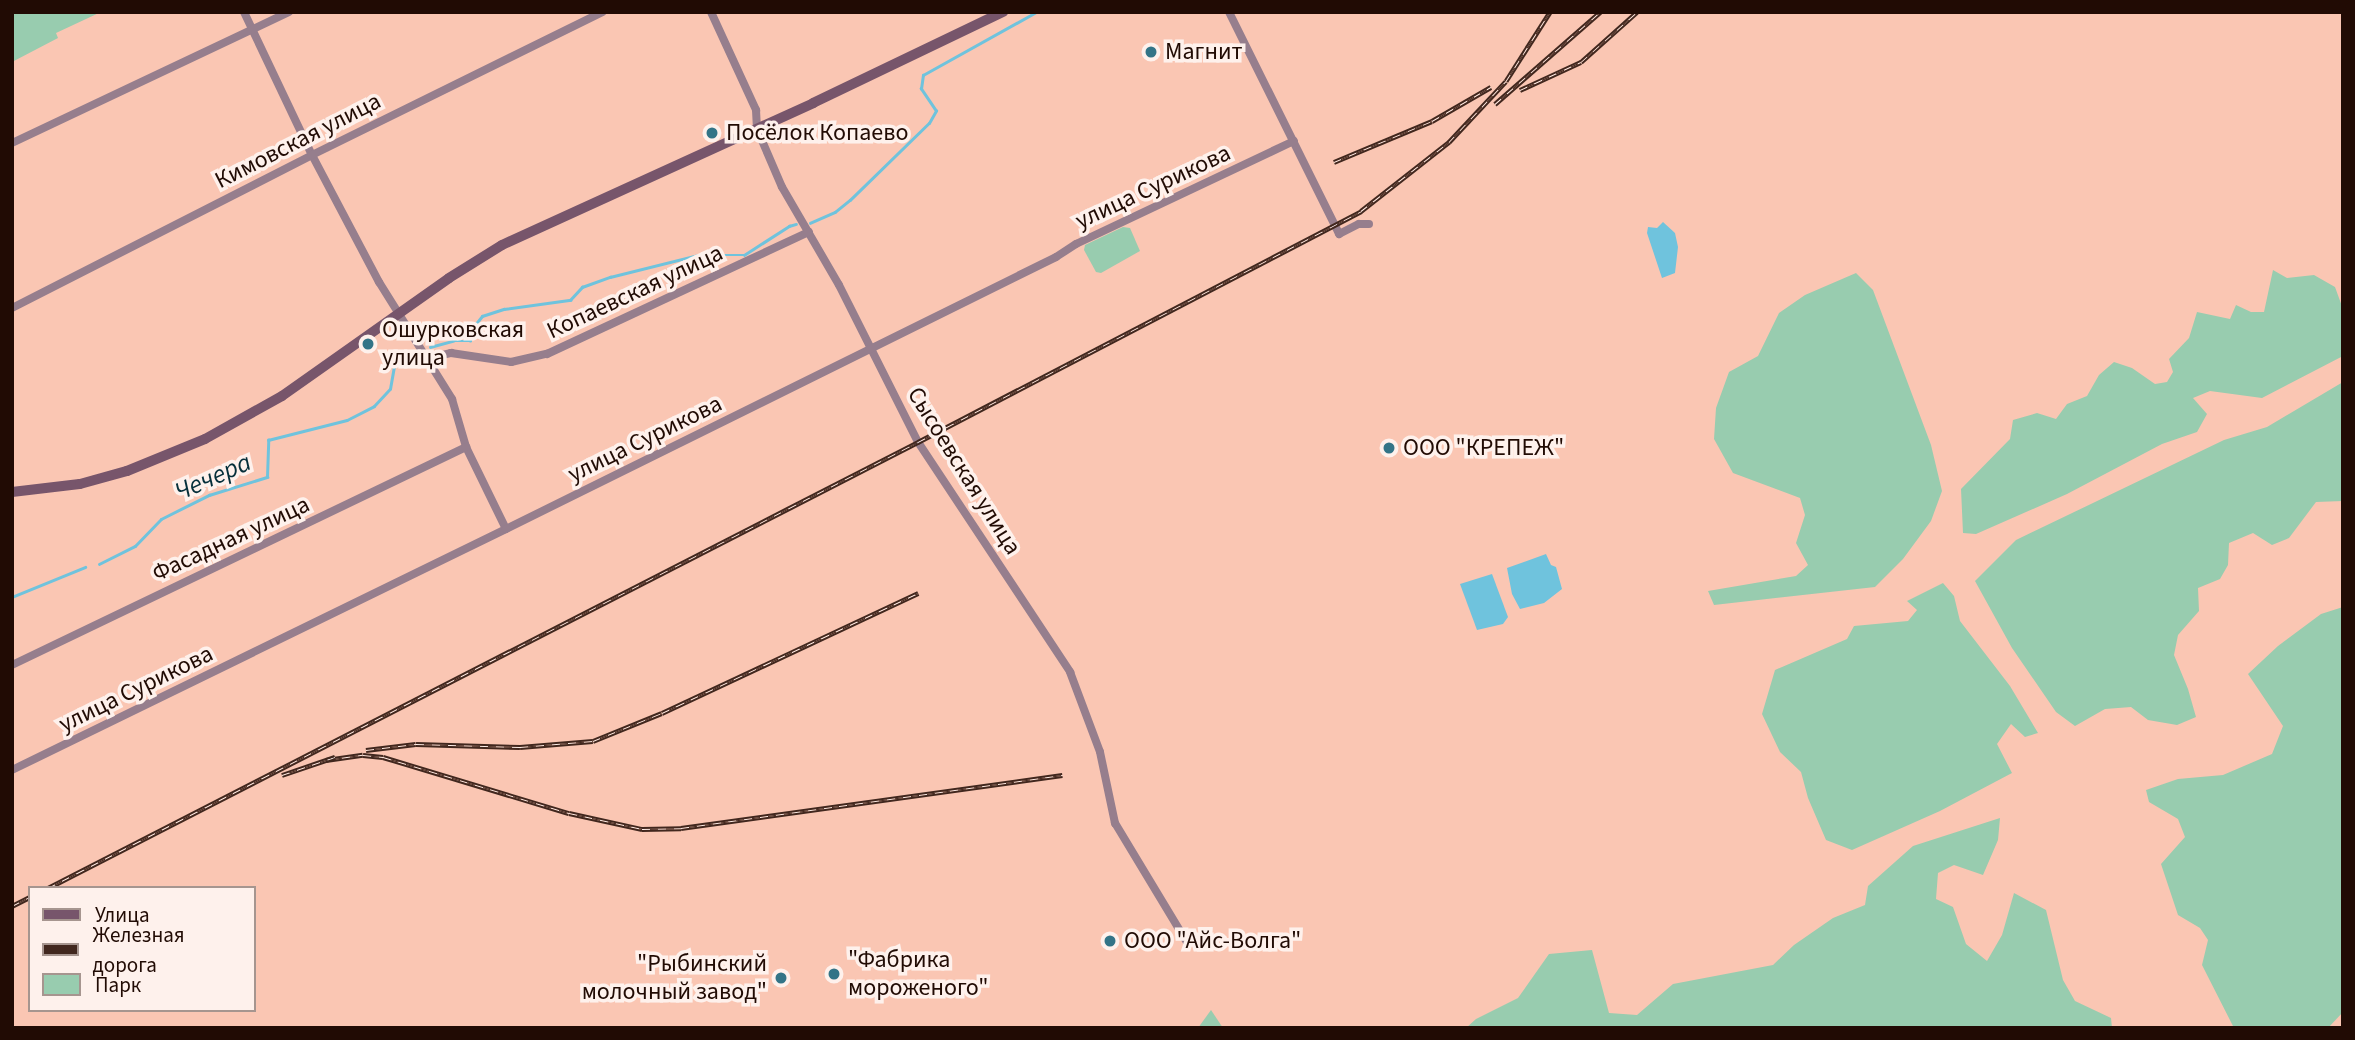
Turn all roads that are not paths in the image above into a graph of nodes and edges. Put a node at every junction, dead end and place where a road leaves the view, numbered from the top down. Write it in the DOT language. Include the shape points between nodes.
graph roads {
  1 [pos="244,12"];
  2 [pos="289,12"];
  3 [pos="603,12"];
  4 [pos="712,12"];
  5 [pos="1003,12"];
  6 [pos="1229,12"];
  7 [pos="253,30"];
  8 [pos="757,129"];
  9 [pos="1294,141"];
  10 [pos="12,143"];
  11 [pos="312,155"];
  12 [pos="1369,224"];
  13 [pos="809,232"];
  14 [pos="12,308"];
  15 [pos="399,314"];
  16 [pos="870,348"];
  17 [pos="429,358"];
  18 [pos="466,447"];
  19 [pos="12,492"];
  20 [pos="506,529"];
  21 [pos="12,665"];
  22 [pos="12,770"];
  23 [pos="1188,944"];
  1 -- 7 [label="street"];
  2 -- 7 [label="street"];
  3 -- 11 [label="street, Кимовская улица"];
  4 -- 8 [label="street, Сысоевская улица" via="756,110"];
  5 -- 8 [label="street"];
  6 -- 9 [label="street"];
  7 -- 10 [label="street"];
  7 -- 11 [label="street"];
  8 -- 13 [label="street, Сысоевская улица" via="782,187"];
  8 -- 15 [label="street" via="502,245"];
  9 -- 12 [label="street" via="1339,234"];
  9 -- 16 [label="street, улица Сурикова"];
  11 -- 14 [label="street, Кимовская улица"];
  11 -- 15 [label="street"];
  13 -- 16 [label="street, Сысоевская улица"];
  13 -- 17 [label="street, Копаевская улица" via="547,354 511,362 451,353"];
  15 -- 17 [label="street"];
  15 -- 19 [label="street" via="282,396 205,439 127,471 80,484"];
  16 -- 20 [label="street, улица Сурикова"];
  16 -- 23 [label="street, Сысоевская улица" via="931,463 1070,672 1100,752 1115,823"];
  17 -- 18 [label="street" via="452,399"];
  18 -- 20 [label="street"];
  18 -- 21 [label="street, Фасадная улица"];
  20 -- 22 [label="street, улица Сурикова"];
}
